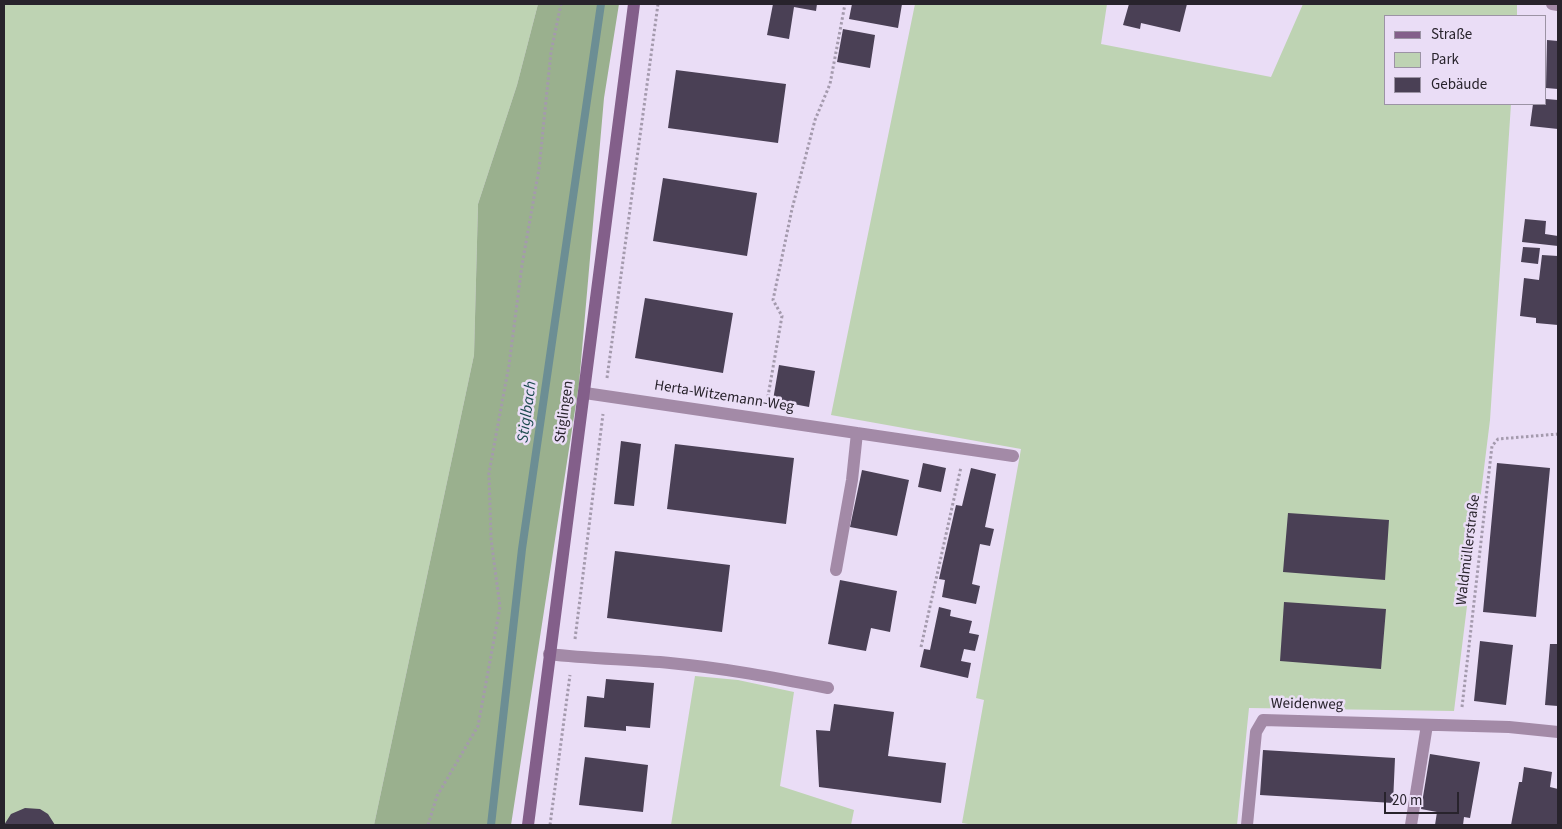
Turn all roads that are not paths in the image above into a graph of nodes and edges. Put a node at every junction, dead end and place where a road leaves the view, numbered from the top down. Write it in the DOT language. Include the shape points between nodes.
graph roads {
  1 [pos="634,4"];
  2 [pos="1552,4"];
  3 [pos="1558,5"];
  4 [pos="585,393"];
  5 [pos="857,433"];
  6 [pos="1013,456"];
  7 [pos="836,570"];
  8 [pos="549,654"];
  9 [pos="828,688"];
  10 [pos="1427,725"];
  11 [pos="1558,732"];
  12 [pos="528,825"];
  13 [pos="1247,825"];
  14 [pos="1411,825"];
  1 -- 4 [label="main road, Stiglingen"];
  2 -- 3 [label="street"];
  4 -- 5 [label="street, Herta-Witzemann-Weg"];
  4 -- 8 [label="main road, Stiglingen"];
  5 -- 6 [label="street, Herta-Witzemann-Weg"];
  5 -- 7 [label="street"];
  8 -- 9 [label="street" via="738,670"];
  8 -- 12 [label="main road, Stiglingen"];
  10 -- 11 [label="street, Weidenweg"];
  10 -- 13 [label="street, Weidenweg" via="1263,720 1256,732"];
  10 -- 14 [label="street"];
}
